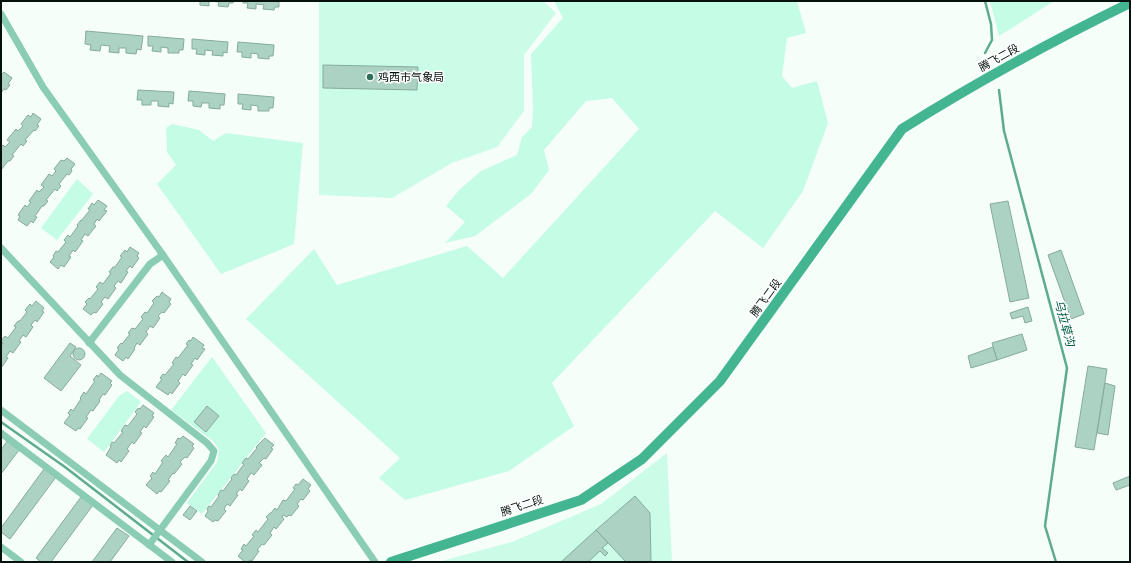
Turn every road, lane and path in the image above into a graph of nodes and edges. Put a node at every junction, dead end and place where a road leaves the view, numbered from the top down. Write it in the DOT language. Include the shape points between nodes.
graph roads {
  1 [pos="1130,3"];
  2 [pos="1118,4"];
  3 [pos="1,14"];
  4 [pos="1,248"];
  5 [pos="163,256"];
  6 [pos="89,343"];
  7 [pos="1,410"];
  8 [pos="1,433"];
  9 [pos="161,531"];
  10 [pos="149,545"];
  11 [pos="1,547"];
  12 [pos="21,562"];
  13 [pos="172,562"];
  14 [pos="202,562"];
  15 [pos="375,562"];
  16 [pos="391,562"];
  1 -- 2 [label="street, 腾飞二段"];
  2 -- 16 [label="street, 腾飞二段" via="944,102 902,129 720,381 642,460 581,500"];
  3 -- 5 [label="street" via="42,87"];
  4 -- 6 [label="street"];
  5 -- 6 [label="street" via="150,264"];
  5 -- 15 [label="street"];
  6 -- 9 [label="street" via="120,375 214,451 211,461"];
  7 -- 9 [label="street"];
  8 -- 10 [label="street"];
  9 -- 10 [label="street"];
  9 -- 14 [label="street"];
  10 -- 13 [label="street"];
  11 -- 12 [label="street"];
}
